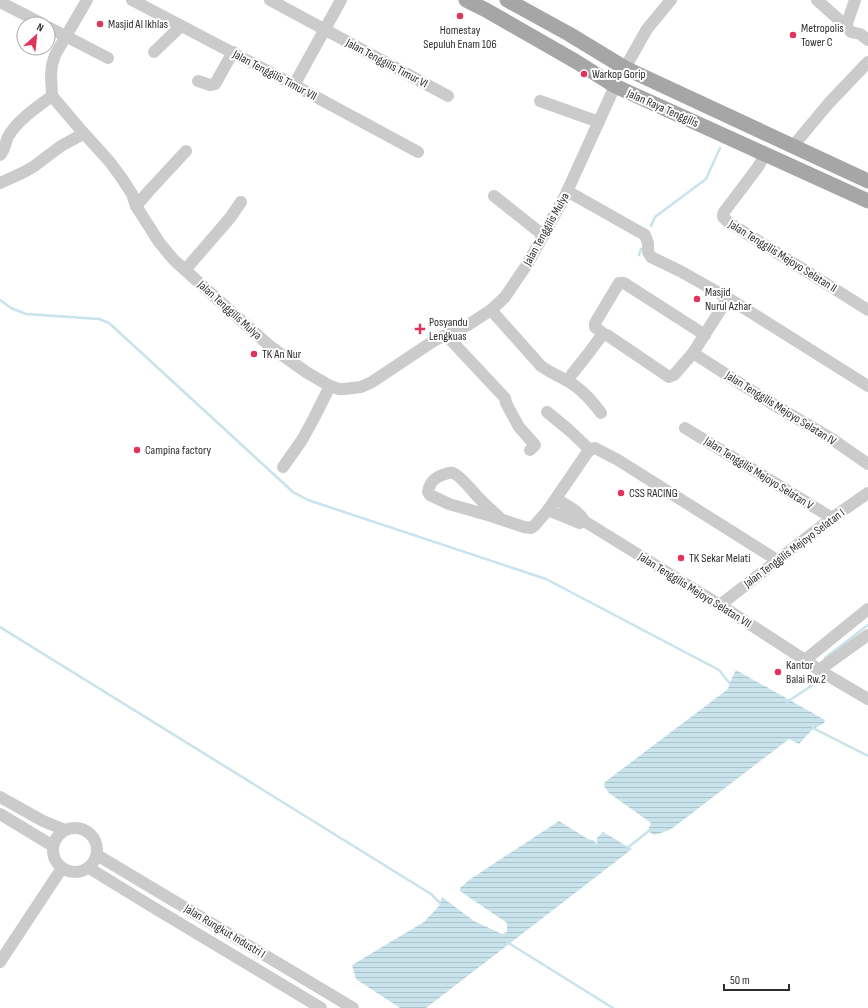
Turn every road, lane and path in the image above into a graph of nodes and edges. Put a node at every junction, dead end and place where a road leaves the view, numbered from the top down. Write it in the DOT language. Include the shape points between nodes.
graph roads {
  1 [pos="87,0"];
  2 [pos="132,0"];
  3 [pos="270,0"];
  4 [pos="341,0"];
  5 [pos="466,0"];
  6 [pos="507,0"];
  7 [pos="671,0"];
  8 [pos="817,0"];
  9 [pos="855,0"];
  10 [pos="0,2"];
  11 [pos="489,5"];
  12 [pos="27,16"];
  13 [pos="181,26"];
  14 [pos="846,26"];
  15 [pos="325,30"];
  16 [pos="56,31"];
  17 [pos="66,36"];
  18 [pos="868,40"];
  19 [pos="154,52"];
  20 [pos="233,52"];
  21 [pos="108,58"];
  22 [pos="868,62"];
  23 [pos="625,68"];
  24 [pos="198,81"];
  25 [pos="294,85"];
  26 [pos="615,86"];
  27 [pos="52,96"];
  28 [pos="448,96"];
  29 [pos="540,101"];
  30 [pos="599,122"];
  31 [pos="83,134"];
  32 [pos="793,146"];
  33 [pos="186,151"];
  34 [pos="418,152"];
  35 [pos="765,154"];
  36 [pos="0,155"];
  37 [pos="868,181"];
  38 [pos="0,182"];
  39 [pos="567,191"];
  40 [pos="494,196"];
  41 [pos="868,201"];
  42 [pos="241,202"];
  43 [pos="136,206"];
  44 [pos="543,235"];
  45 [pos="185,270"];
  46 [pos="728,298"];
  47 [pos="491,310"];
  48 [pos="868,310"];
  49 [pos="446,334"];
  50 [pos="604,335"];
  51 [pos="705,335"];
  52 [pos="693,353"];
  53 [pos="572,374"];
  54 [pos="330,386"];
  55 [pos="868,386"];
  56 [pos="547,412"];
  57 [pos="601,413"];
  58 [pos="685,428"];
  59 [pos="530,450"];
  60 [pos="590,450"];
  61 [pos="868,464"];
  62 [pos="283,467"];
  63 [pos="868,493"];
  64 [pos="556,499"];
  65 [pos="548,510"];
  66 [pos="832,518"];
  67 [pos="501,519"];
  68 [pos="584,521"];
  69 [pos="777,560"];
  70 [pos="720,605"];
  71 [pos="868,609"];
  72 [pos="868,635"];
  73 [pos="805,660"];
  74 [pos="819,670"];
  75 [pos="868,698"];
  76 [pos="0,797"];
  77 [pos="0,814"];
  78 [pos="65,830"];
  79 [pos="53,846"];
  80 [pos="98,854"];
  81 [pos="62,868"];
  82 [pos="89,868"];
  83 [pos="0,962"];
  84 [pos="322,1008"];
  85 [pos="353,1008"];
  1 -- 17 [label="street"];
  2 -- 13 [label="street, Jalan Tenggilis Timur VII"];
  3 -- 15 [label="street, Jalan Tenggilis Timur VI"];
  4 -- 15 [label="street"];
  5 -- 11 [label="main road, Jalan Raya Tenggilis"];
  6 -- 23 [label="main road, Jalan Raya Tenggilis"];
  7 -- 23 [label="street" via="647,30"];
  8 -- 14 [label="street"];
  9 -- 14 [label="street"];
  10 -- 12 [label="street"];
  11 -- 26 [label="main road, Jalan Raya Tenggilis" via="558,52"];
  13 -- 19 [label="street"];
  13 -- 20 [label="street, Jalan Tenggilis Timur VII"];
  14 -- 18 [label="street" via="852,33 860,34"];
  15 -- 25 [label="street"];
  15 -- 28 [label="street, Jalan Tenggilis Timur VI"];
  16 -- 17 [label="street"];
  17 -- 21 [label="street"];
  17 -- 27 [label="street" via="52,65"];
  20 -- 24 [label="street" via="215,84"];
  20 -- 25 [label="street, Jalan Tenggilis Timur VII"];
  22 -- 32 [label="street" via="828,103"];
  23 -- 32 [label="main road, Jalan Raya Tenggilis"];
  25 -- 34 [label="street, Jalan Tenggilis Timur VII"];
  26 -- 30 [label="street, Jalan Tenggilis Mulya"];
  26 -- 35 [label="main road, Jalan Raya Tenggilis"];
  27 -- 31 [label="street, Jalan Tenggilis Mulya"];
  27 -- 36 [label="street" via="14,128"];
  29 -- 30 [label="street"];
  30 -- 39 [label="street, Jalan Tenggilis Mulya"];
  31 -- 38 [label="street" via="61,146 33,167"];
  31 -- 43 [label="street, Jalan Tenggilis Mulya" via="121,177"];
  32 -- 37 [label="main road, Jalan Raya Tenggilis"];
  33 -- 43 [label="street"];
  35 -- 41 [label="main road, Jalan Raya Tenggilis"];
  35 -- 48 [label="street, Jalan Tenggilis Mejoyo Selatan II" via="723,217"];
  39 -- 44 [label="street, Jalan Tenggilis Mulya"];
  39 -- 46 [label="street" via="645,236 651,257"];
  40 -- 44 [label="street"];
  42 -- 45 [label="street"];
  43 -- 45 [label="street, Jalan Tenggilis Mulya" via="159,242"];
  44 -- 47 [label="street, Jalan Tenggilis Mulya" via="517,280 505,297"];
  45 -- 54 [label="street, Jalan Tenggilis Mulya" via="272,347"];
  46 -- 51 [label="street"];
  46 -- 55 [label="street"];
  47 -- 49 [label="street, Jalan Tenggilis Mulya" via="468,325"];
  47 -- 57 [label="street" via="541,366 583,392"];
  49 -- 54 [label="street, Jalan Tenggilis Mulya" via="361,387 344,389"];
  49 -- 59 [label="street" via="505,398 519,427 535,445"];
  50 -- 51 [label="street" via="596,327 596,323 619,283 624,283"];
  50 -- 52 [label="street" via="669,377 674,375"];
  50 -- 53 [label="street"];
  51 -- 52 [label="street"];
  52 -- 61 [label="street, Jalan Tenggilis Mejoyo Selatan IV"];
  54 -- 62 [label="street" via="302,440"];
  56 -- 60 [label="street"];
  58 -- 66 [label="street, Jalan Tenggilis Mejoyo Selatan V"];
  60 -- 64 [label="street"];
  60 -- 69 [label="street" via="597,449 618,460"];
  63 -- 66 [label="street, Jalan Tenggilis Mejoyo Selatan I"];
  64 -- 65 [label="street"];
  64 -- 68 [label="street, Jalan Tenggilis Mejoyo Selatan VII"];
  65 -- 67 [label="street" via="530,528"];
  65 -- 68 [label="street, Jalan Tenggilis Mejoyo Selatan VII" via="580,523"];
  66 -- 69 [label="street, Jalan Tenggilis Mejoyo Selatan I"];
  67 -- 67 [label="street" via="435,498 428,492 429,487 442,474 454,474"];
  68 -- 70 [label="street, Jalan Tenggilis Mejoyo Selatan VII"];
  69 -- 70 [label="street, Jalan Tenggilis Mejoyo Selatan I"];
  70 -- 73 [label="street, Jalan Tenggilis Mejoyo Selatan VII"];
  71 -- 73 [label="street"];
  72 -- 74 [label="street"];
  73 -- 74 [label="street, Jalan Tenggilis Mejoyo Selatan VII"];
  74 -- 75 [label="street, Jalan Tenggilis Mejoyo Selatan VII"];
  76 -- 78 [label="street"];
  77 -- 79 [label="street"];
  78 -- 79 [label="street" via="59,834"];
  78 -- 80 [label="street" via="73,827 88,831 96,842"];
  79 -- 81 [label="street" via="56,862"];
  80 -- 82 [label="street"];
  80 -- 85 [label="street, Jalan Rungkut Industri I"];
  81 -- 82 [label="street" via="76,872"];
  81 -- 83 [label="street"];
  82 -- 84 [label="street, Jalan Rungkut Industri I"];
}
